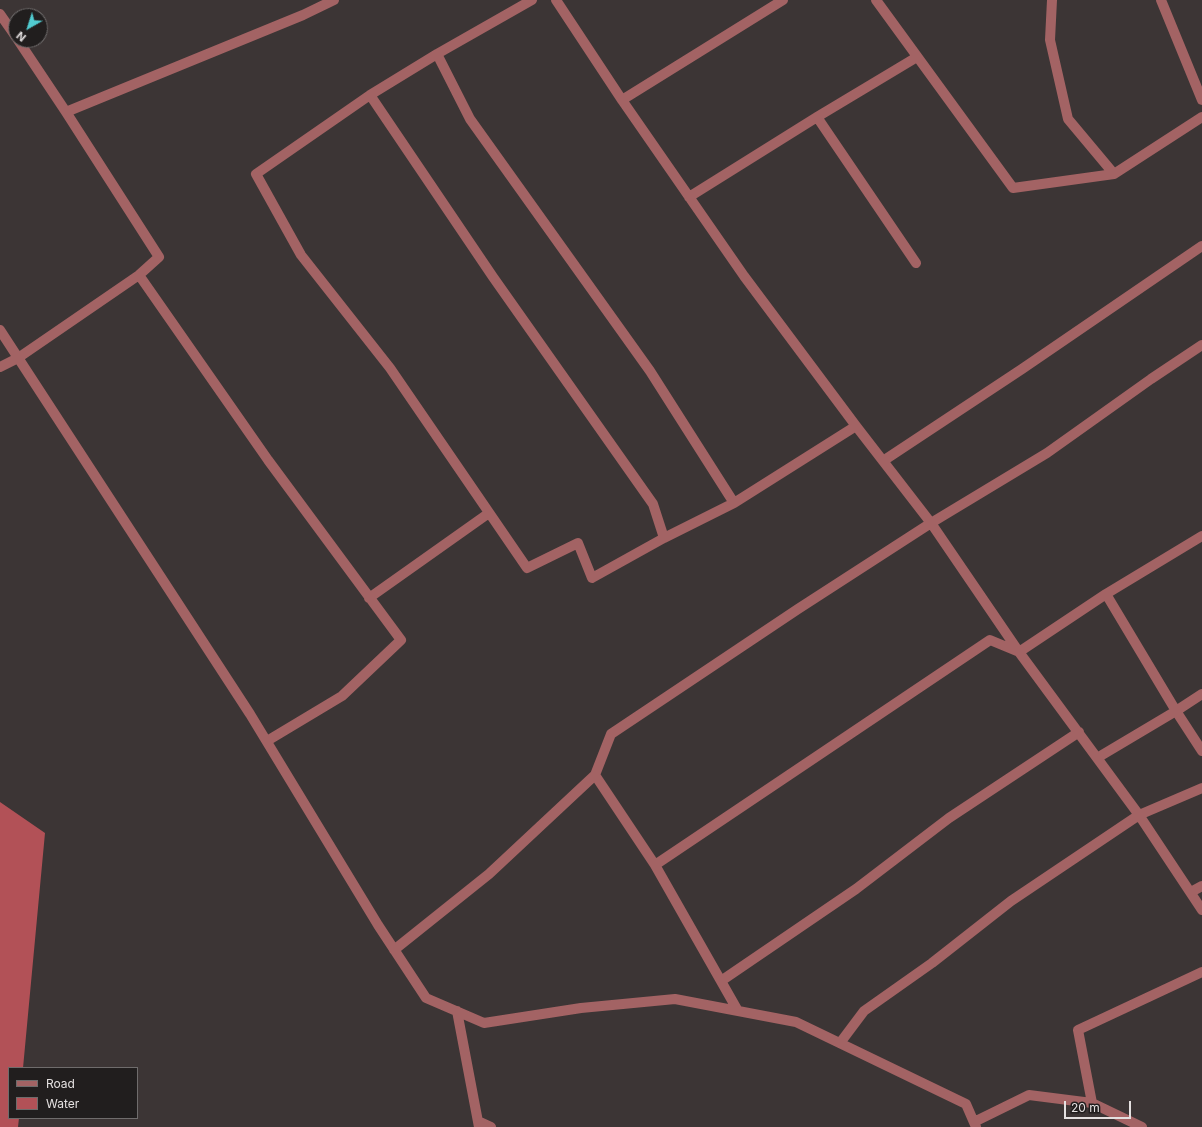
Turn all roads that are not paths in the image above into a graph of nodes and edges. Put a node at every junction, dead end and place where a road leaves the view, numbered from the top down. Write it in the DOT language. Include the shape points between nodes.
graph roads {
  1 [pos="334,0"];
  2 [pos="532,0"];
  3 [pos="556,0"];
  4 [pos="784,0"];
  5 [pos="876,0"];
  6 [pos="1052,0"];
  7 [pos="1161,0"];
  8 [pos="0,14"];
  9 [pos="8,26"];
  10 [pos="23,48"];
  11 [pos="437,54"];
  12 [pos="917,57"];
  13 [pos="370,95"];
  14 [pos="622,100"];
  15 [pos="1202,100"];
  16 [pos="66,112"];
  17 [pos="817,117"];
  18 [pos="1202,117"];
  19 [pos="1114,174"];
  20 [pos="689,197"];
  21 [pos="1202,246"];
  22 [pos="916,263"];
  23 [pos="139,274"];
  24 [pos="0,330"];
  25 [pos="1202,345"];
  26 [pos="18,358"];
  27 [pos="0,367"];
  28 [pos="856,426"];
  29 [pos="883,461"];
  30 [pos="734,503"];
  31 [pos="489,513"];
  32 [pos="931,523"];
  33 [pos="1202,536"];
  34 [pos="664,538"];
  35 [pos="1106,594"];
  36 [pos="368,598"];
  37 [pos="1019,652"];
  38 [pos="1202,694"];
  39 [pos="1176,711"];
  40 [pos="1079,732"];
  41 [pos="267,741"];
  42 [pos="1202,752"];
  43 [pos="1097,758"];
  44 [pos="595,776"];
  45 [pos="1202,788"];
  46 [pos="1139,815"];
  47 [pos="655,865"];
  48 [pos="1202,886"];
  49 [pos="1191,892"];
  50 [pos="1202,910"];
  51 [pos="394,950"];
  52 [pos="1202,972"];
  53 [pos="721,981"];
  54 [pos="738,1010"];
  55 [pos="457,1011"];
  56 [pos="840,1043"];
  57 [pos="1092,1103"];
  58 [pos="478,1124"];
  59 [pos="975,1124"];
  60 [pos="491,1127"];
  61 [pos="1142,1127"];
  1 -- 16 [label="street"];
  2 -- 11 [label="street"];
  3 -- 14 [label="street"];
  4 -- 14 [label="street"];
  5 -- 12 [label="street"];
  6 -- 19 [label="street" via="1050,40 1068,119"];
  7 -- 15 [label="street"];
  8 -- 9 [label="street"];
  10 -- 16 [label="street"];
  11 -- 13 [label="street"];
  11 -- 30 [label="street" via="470,119 650,371"];
  12 -- 17 [label="street"];
  12 -- 19 [label="street" via="1013,188"];
  13 -- 31 [label="street" via="256,174 301,255 390,368"];
  13 -- 34 [label="street" via="493,277 653,504"];
  14 -- 20 [label="street"];
  16 -- 23 [label="street" via="159,257"];
  17 -- 20 [label="street"];
  17 -- 22 [label="street"];
  18 -- 19 [label="street"];
  20 -- 28 [label="street" via="744,276"];
  21 -- 29 [label="street"];
  23 -- 26 [label="street"];
  23 -- 36 [label="street" via="268,460"];
  24 -- 26 [label="street"];
  25 -- 32 [label="street" via="1047,453"];
  26 -- 27 [label="street"];
  26 -- 41 [label="street"];
  28 -- 29 [label="street"];
  28 -- 30 [label="street"];
  29 -- 32 [label="street"];
  30 -- 34 [label="street"];
  31 -- 34 [label="street" via="527,568 578,543 592,578"];
  31 -- 36 [label="street"];
  32 -- 37 [label="street"];
  32 -- 44 [label="street" via="611,734"];
  33 -- 35 [label="street"];
  35 -- 37 [label="street"];
  35 -- 39 [label="street"];
  36 -- 41 [label="street" via="401,640 342,696"];
  37 -- 40 [label="street"];
  37 -- 47 [label="street" via="990,640"];
  38 -- 39 [label="street"];
  39 -- 42 [label="street"];
  39 -- 43 [label="street"];
  40 -- 43 [label="street"];
  40 -- 53 [label="street" via="949,818 856,889"];
  41 -- 51 [label="street"];
  43 -- 46 [label="street"];
  44 -- 47 [label="street"];
  44 -- 51 [label="street" via="489,874"];
  45 -- 46 [label="street"];
  46 -- 49 [label="street"];
  46 -- 56 [label="street" via="1011,902 864,1011"];
  47 -- 53 [label="street"];
  48 -- 49 [label="street"];
  49 -- 50 [label="street"];
  51 -- 55 [label="street" via="426,998"];
  52 -- 57 [label="street" via="1078,1030"];
  53 -- 54 [label="street"];
  54 -- 55 [label="street" via="676,998 581,1008 484,1023"];
  54 -- 56 [label="street" via="796,1022"];
  55 -- 58 [label="street"];
  56 -- 59 [label="street" via="966,1104"];
  57 -- 59 [label="street" via="1029,1095"];
  57 -- 61 [label="street"];
  58 -- 60 [label="street"];
}
